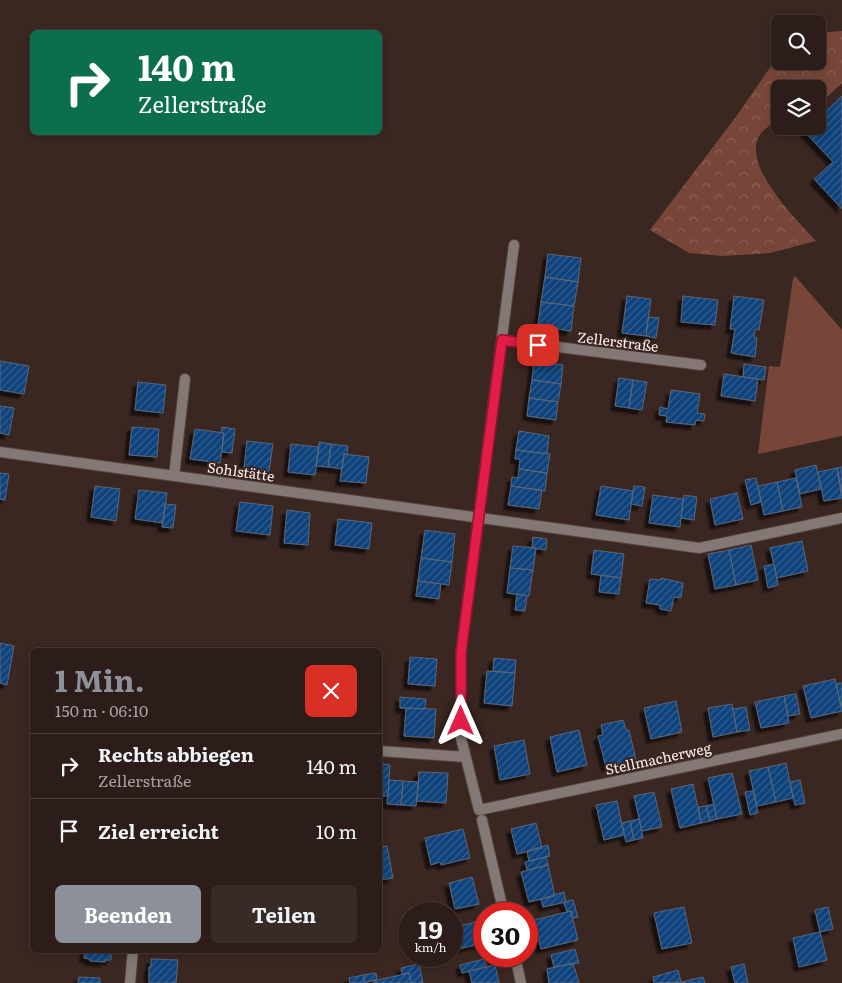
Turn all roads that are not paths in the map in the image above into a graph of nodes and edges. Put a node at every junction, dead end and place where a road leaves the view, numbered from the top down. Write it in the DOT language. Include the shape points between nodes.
graph roads {
  1 [pos="514,245"];
  2 [pos="502,340"];
  3 [pos="701,365"];
  4 [pos="185,379"];
  5 [pos="0,452"];
  6 [pos="174,476"];
  7 [pos="479,518"];
  8 [pos="842,518"];
  9 [pos="842,734"];
  10 [pos="382,751"];
  11 [pos="466,757"];
  12 [pos="480,815"];
  13 [pos="501,902"];
  14 [pos="134,953"];
  15 [pos="517,967"];
  16 [pos="130,983"];
  17 [pos="521,983"];
  1 -- 2 [label="street"];
  2 -- 3 [label="street, Zellerstraße"];
  2 -- 7 [label="street"];
  4 -- 6 [label="street"];
  5 -- 6 [label="street, Sohlstätte"];
  6 -- 7 [label="street, Sohlstätte"];
  7 -- 8 [label="street" via="699,548"];
  7 -- 11 [label="street" via="461,653 461,738"];
  9 -- 12 [label="street, Stellmacherweg"];
  10 -- 11 [label="street"];
  11 -- 12 [label="street"];
  12 -- 13 [label="street"];
  14 -- 16 [label="street"];
  15 -- 17 [label="street"];
}
